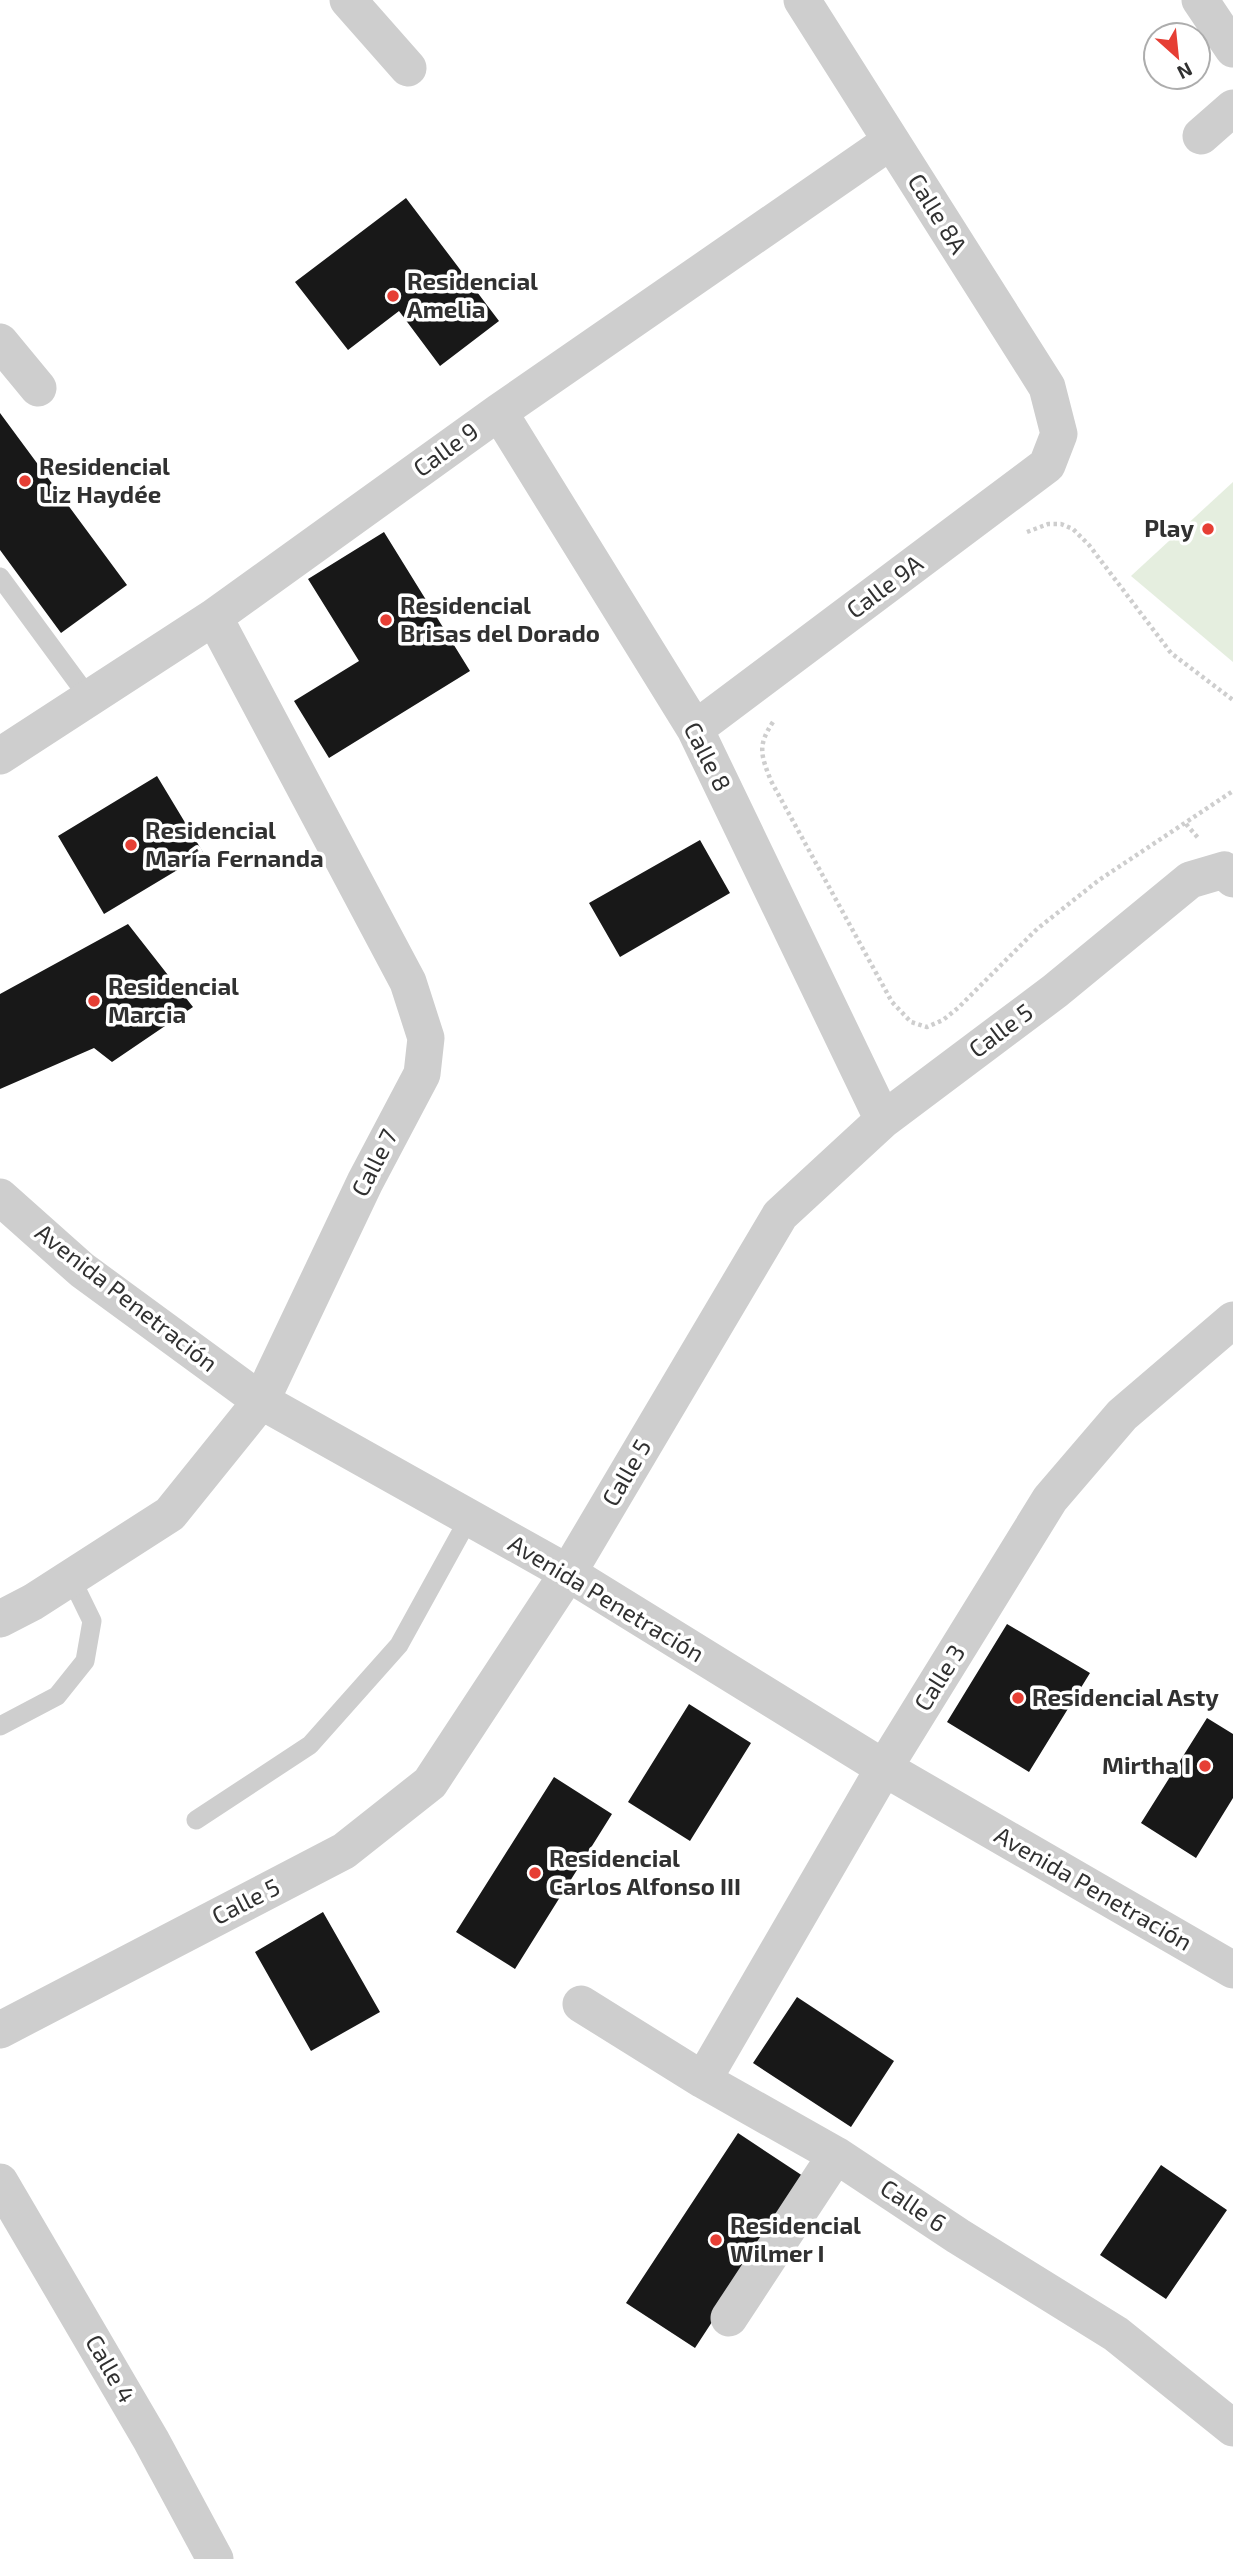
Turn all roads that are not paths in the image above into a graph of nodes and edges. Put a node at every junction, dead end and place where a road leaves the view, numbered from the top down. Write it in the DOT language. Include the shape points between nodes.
graph roads {
  1 [pos="348,0"];
  2 [pos="802,0"];
  3 [pos="1200,0"];
  4 [pos="1233,49"];
  5 [pos="408,68"];
  6 [pos="1233,108"];
  7 [pos="1202,136"];
  8 [pos="891,142"];
  9 [pos="0,342"];
  10 [pos="38,388"];
  11 [pos="499,412"];
  12 [pos="1059,434"];
  13 [pos="0,577"];
  14 [pos="214,617"];
  15 [pos="89,698"];
  16 [pos="695,729"];
  17 [pos="0,756"];
  18 [pos="1228,874"];
  19 [pos="883,1120"];
  20 [pos="0,1197"];
  21 [pos="1233,1320"];
  22 [pos="261,1401"];
  23 [pos="469,1518"];
  24 [pos="568,1573"];
  25 [pos="71,1578"];
  26 [pos="0,1619"];
  27 [pos="0,1726"];
  28 [pos="884,1768"];
  29 [pos="196,1820"];
  30 [pos="1233,1970"];
  31 [pos="581,2004"];
  32 [pos="0,2030"];
  33 [pos="703,2080"];
  34 [pos="836,2155"];
  35 [pos="0,2182"];
  36 [pos="729,2318"];
  37 [pos="1233,2428"];
  38 [pos="215,2559"];
  1 -- 5 [label="street"];
  2 -- 8 [label="street, Calle 8A"];
  3 -- 4 [label="street"];
  6 -- 7 [label="street"];
  8 -- 11 [label="street, Calle 9"];
  8 -- 12 [label="street, Calle 8A" via="1047,387"];
  9 -- 10 [label="street"];
  11 -- 14 [label="street, Calle 9"];
  11 -- 16 [label="street, Calle 8"];
  12 -- 16 [label="street, Calle 9A" via="1047,466"];
  13 -- 15 [label="lane"];
  14 -- 15 [label="street, Calle 9"];
  14 -- 22 [label="street, Calle 7" via="408,982 426,1038 422,1074 359,1194"];
  15 -- 17 [label="street, Calle 9"];
  16 -- 19 [label="street, Calle 8"];
  18 -- 19 [label="street, Calle 5" via="1191,880 1055,991"];
  19 -- 24 [label="street, Calle 5" via="780,1215"];
  20 -- 22 [label="street, Avenida Penetración" via="82,1270"];
  21 -- 28 [label="street, Calle 3" via="1122,1415 1050,1499"];
  22 -- 23 [label="street, Avenida Penetración"];
  22 -- 25 [label="street, Calle 7" via="170,1514"];
  23 -- 24 [label="street, Avenida Penetración"];
  23 -- 29 [label="lane" via="399,1645 310,1745"];
  24 -- 28 [label="street, Avenida Penetración"];
  24 -- 32 [label="street, Calle 5" via="430,1783 344,1851"];
  25 -- 26 [label="street, Calle 7"];
  25 -- 27 [label="lane" via="92,1621 85,1661 57,1696"];
  28 -- 30 [label="street, Avenida Penetración"];
  28 -- 33 [label="street, Calle 3"];
  31 -- 33 [label="street, Calle 6"];
  33 -- 34 [label="street, Calle 6"];
  34 -- 36 [label="street"];
  34 -- 37 [label="street, Calle 6" via="1116,2334"];
  35 -- 38 [label="street, Calle 4"];
}
